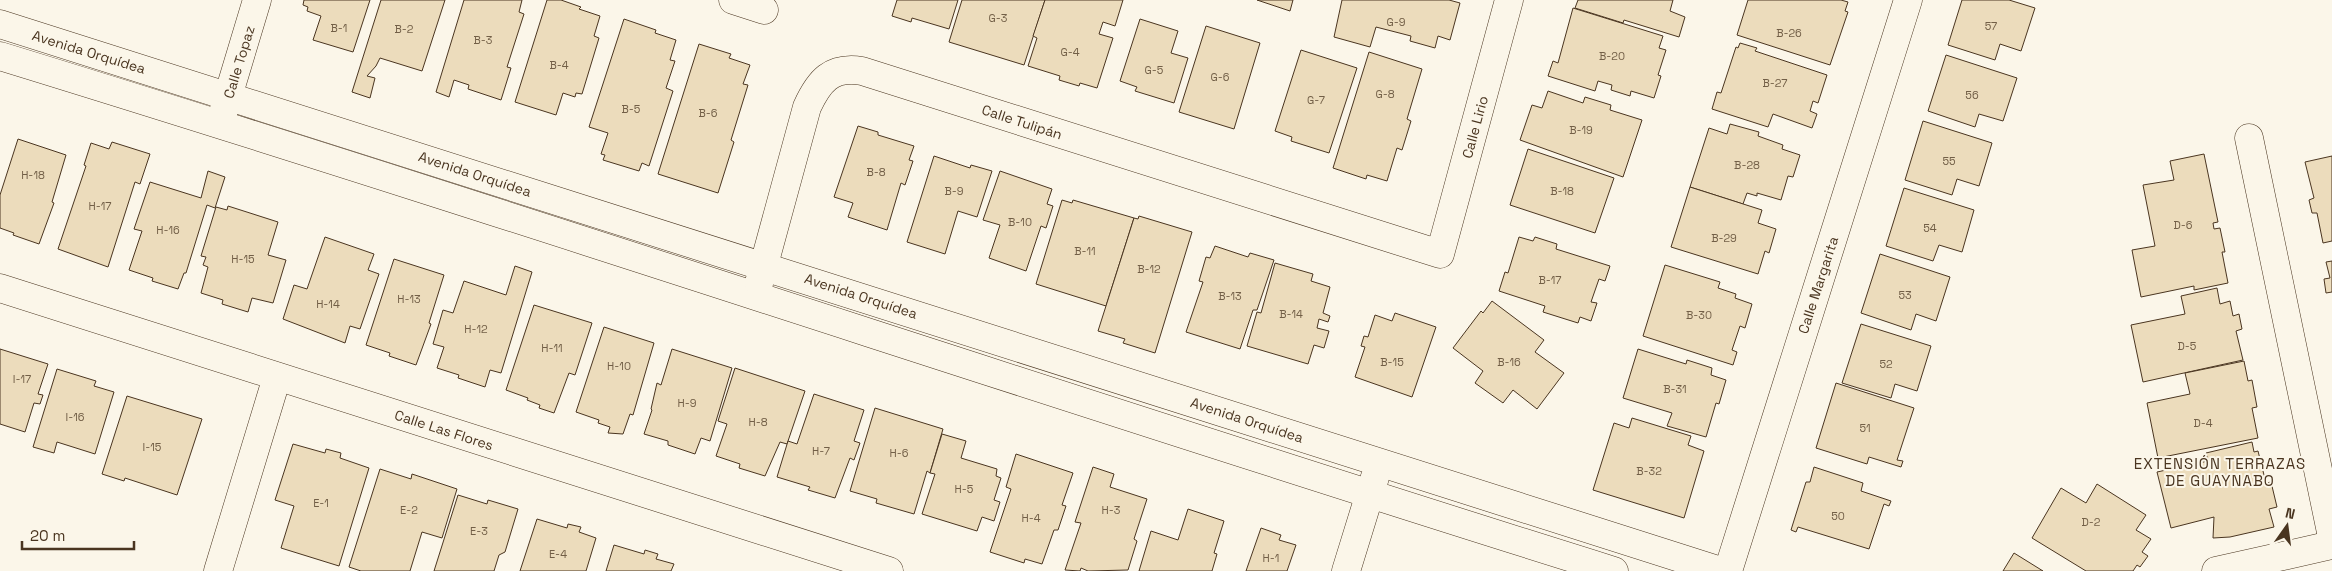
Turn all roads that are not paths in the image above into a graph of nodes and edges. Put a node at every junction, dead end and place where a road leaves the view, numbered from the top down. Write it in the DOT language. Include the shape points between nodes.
graph roads {
  1 [pos="257,0"];
  2 [pos="732,0"];
  3 [pos="1509,0"];
  4 [pos="1908,0"];
  5 [pos="764,10"];
  6 [pos="0,24"];
  7 [pos="0,56"];
  8 [pos="229,96"];
  9 [pos="220,124"];
  10 [pos="2249,138"];
  11 [pos="1440,254"];
  12 [pos="764,265"];
  13 [pos="0,288"];
  14 [pos="755,297"];
  15 [pos="277,377"];
  16 [pos="1380,462"];
  17 [pos="1370,495"];
  18 [pos="2332,537"];
  19 [pos="2332,545"];
  20 [pos="218,571"];
  21 [pos="889,571"];
  22 [pos="1346,571"];
  23 [pos="1614,571"];
  24 [pos="1721,571"];
  25 [pos="1728,571"];
  26 [pos="2216,571"];
  1 -- 8 [label="street, Calle Topaz"];
  2 -- 5 [label="street"];
  3 -- 11 [label="street, Calle Lirio"];
  4 -- 25 [label="street, Calle Margarita"];
  6 -- 8 [label="street, Avenida Orquídea"];
  7 -- 9 [label="street"];
  8 -- 9 [label="street, Calle Topaz"];
  8 -- 12 [label="street, Avenida Orquídea"];
  9 -- 14 [label="street"];
  10 -- 18 [label="street"];
  11 -- 12 [label="street, Calle Tulipán" via="847,68 832,74 816,87 807,107"];
  12 -- 14 [label="street, Calle Tulipán"];
  12 -- 16 [label="street, Avenida Orquídea"];
  13 -- 15 [label="street, Calle Las Flores"];
  14 -- 17 [label="street"];
  15 -- 20 [label="street"];
  15 -- 21 [label="street, Calle Las Flores"];
  16 -- 17 [label="street"];
  16 -- 24 [label="street, Avenida Orquídea"];
  17 -- 22 [label="street"];
  17 -- 23 [label="street"];
  19 -- 26 [label="street"];
}
